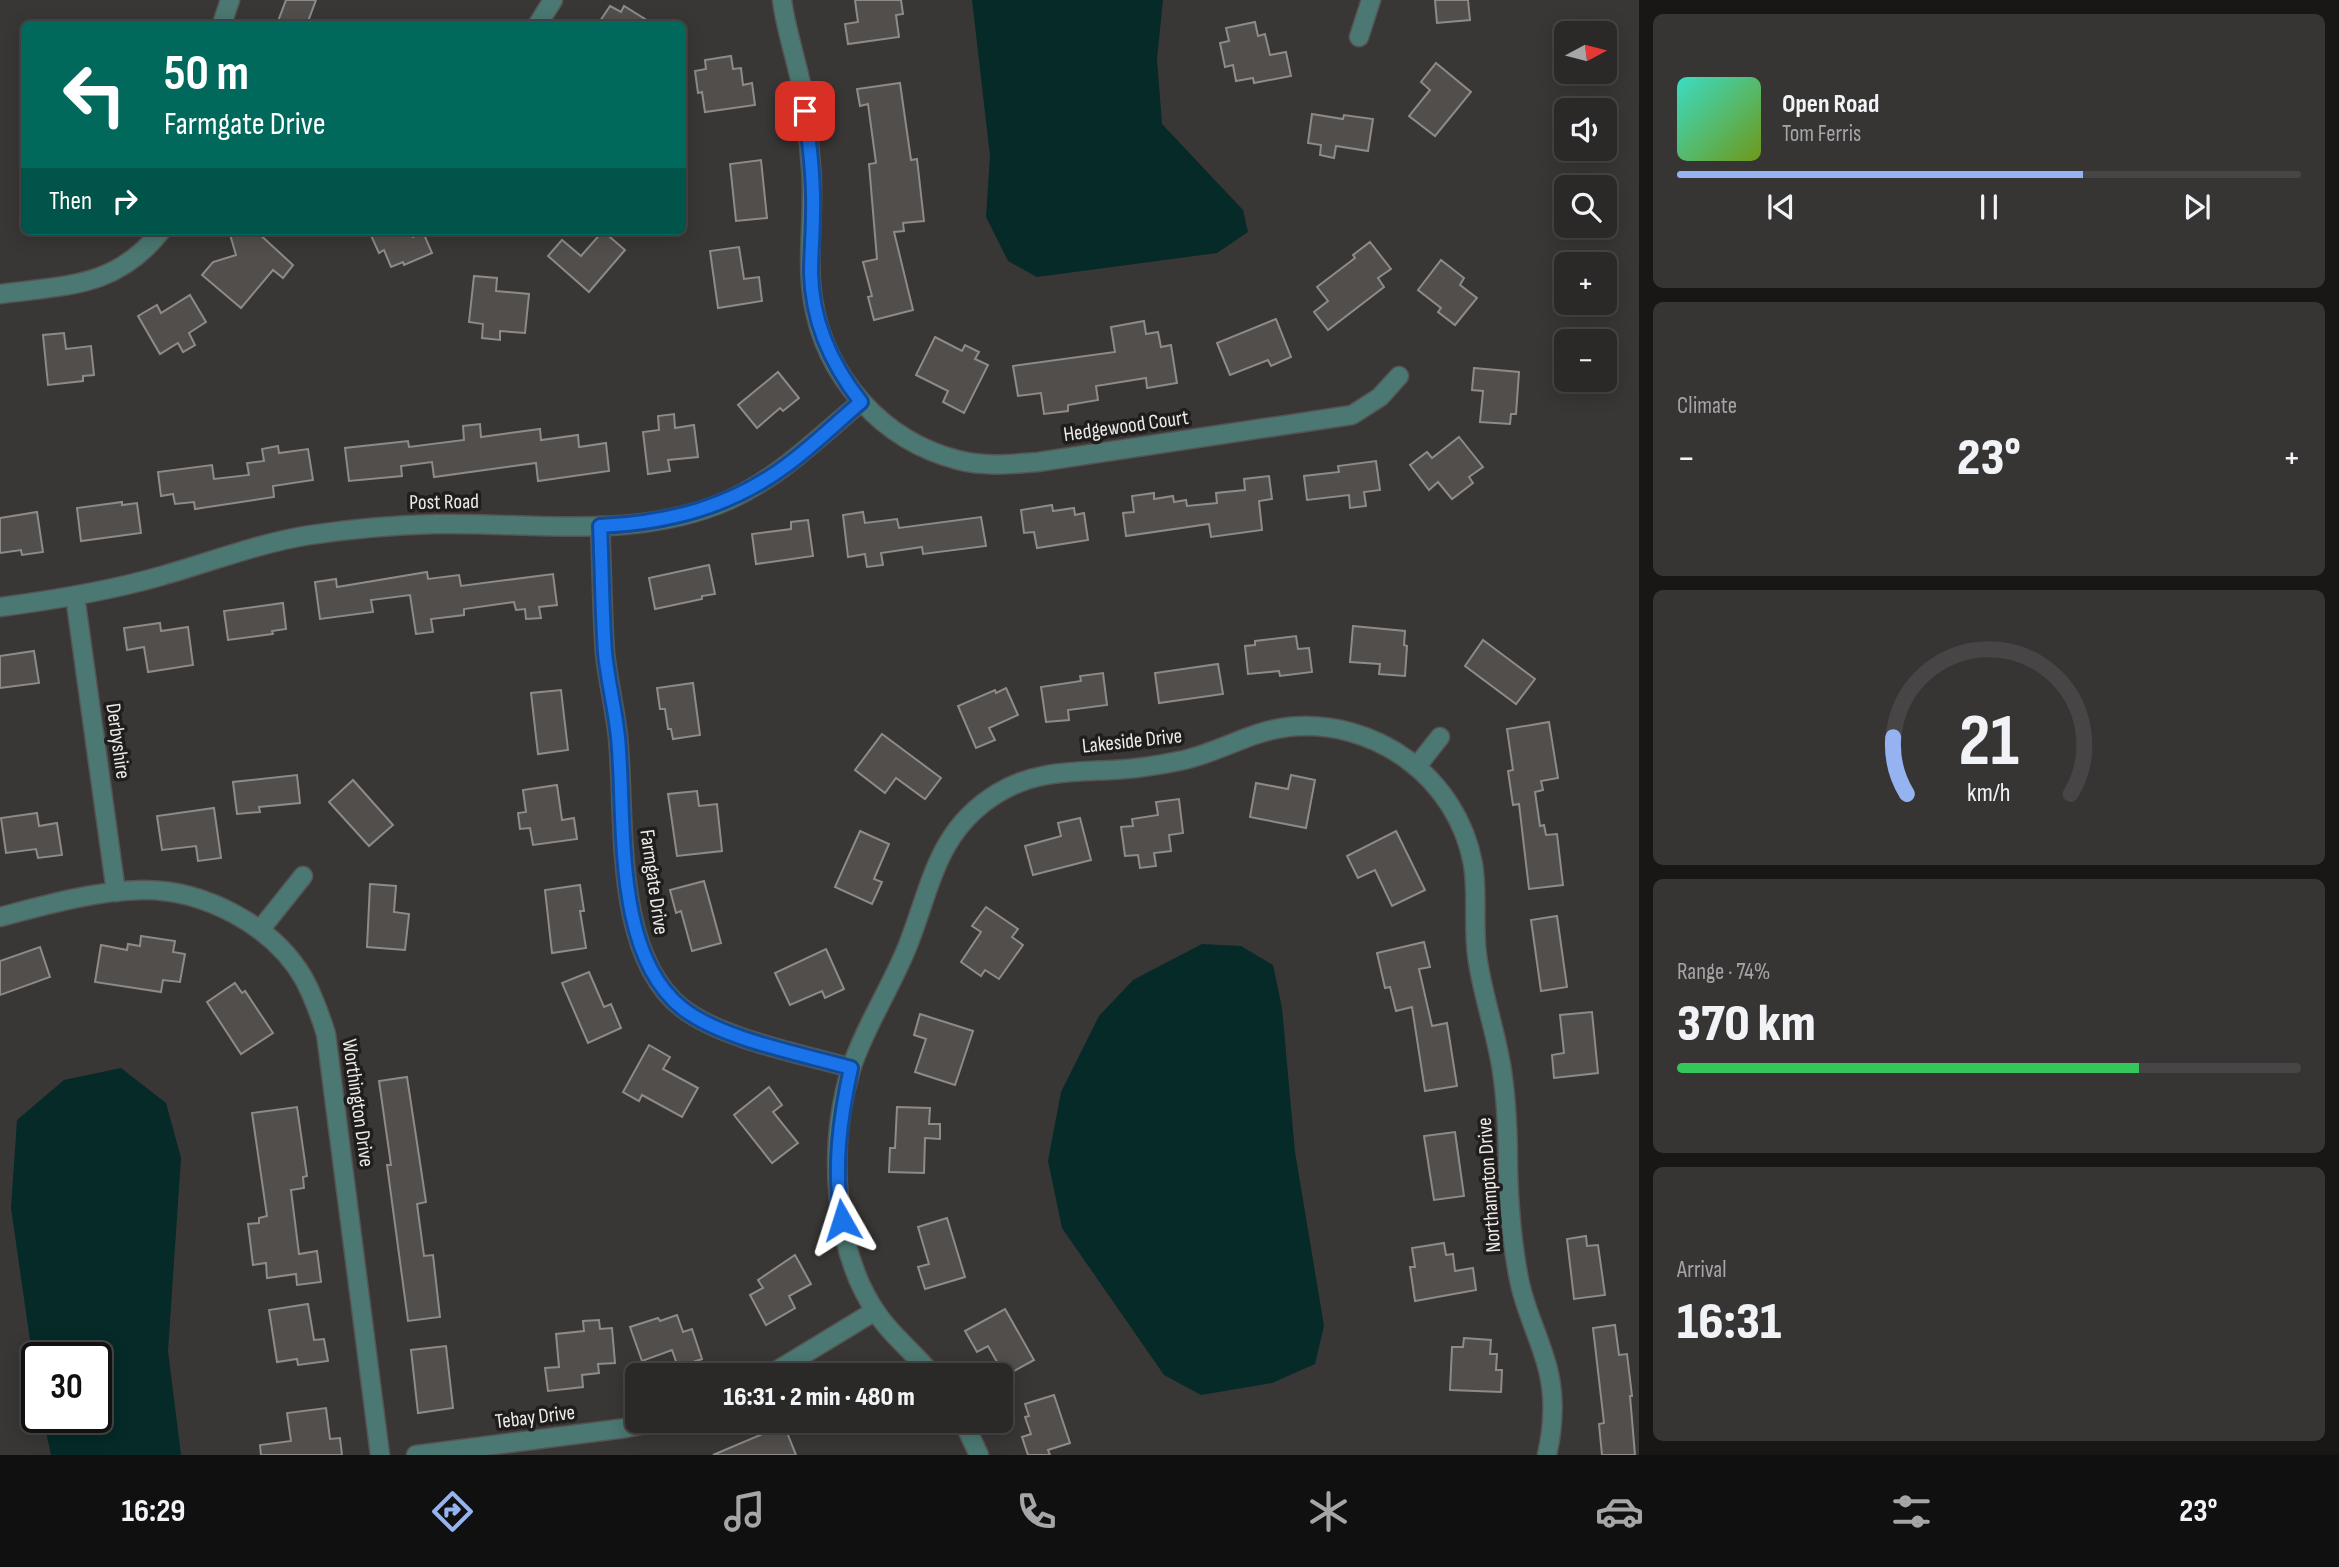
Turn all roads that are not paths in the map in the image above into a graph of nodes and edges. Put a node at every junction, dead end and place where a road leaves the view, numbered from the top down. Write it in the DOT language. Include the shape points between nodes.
graph roads {
  1 [pos="230,0"];
  2 [pos="554,0"];
  3 [pos="782,0"];
  4 [pos="1371,0"];
  5 [pos="223,21"];
  6 [pos="540,21"];
  7 [pos="1359,37"];
  8 [pos="158,235"];
  9 [pos="0,294"];
  10 [pos="1399,376"];
  11 [pos="861,402"];
  12 [pos="600,526"];
  13 [pos="75,596"];
  14 [pos="0,607"];
  15 [pos="1440,737"];
  16 [pos="1417,766"];
  17 [pos="303,876"];
  18 [pos="116,892"];
  19 [pos="1475,910"];
  20 [pos="0,917"];
  21 [pos="260,930"];
  22 [pos="851,1068"];
  23 [pos="875,1311"];
  24 [pos="789,1363"];
  25 [pos="920,1363"];
  26 [pos="625,1428"];
  27 [pos="969,1433"];
  28 [pos="380,1455"];
  29 [pos="416,1455"];
  30 [pos="979,1455"];
  31 [pos="1546,1455"];
  1 -- 5 [label="street"];
  2 -- 6 [label="street"];
  3 -- 11 [label="street, Hedgewood Court" via="808,134 813,300 825,344 843,380"];
  4 -- 7 [label="street"];
  8 -- 9 [label="street" via="130,263 107,276"];
  10 -- 11 [label="street, Hedgewood Court" via="1380,397 1352,415 1010,464 961,461 937,453 913,442"];
  11 -- 12 [label="street, Post Road" via="788,464 731,499 663,521"];
  12 -- 13 [label="street, Post Road" via="437,524 352,529 248,549"];
  12 -- 22 [label="street, Farmgate Drive" via="606,653 618,738 626,866 634,925 649,969 673,1000 705,1023"];
  13 -- 14 [label="street, Post Road"];
  13 -- 18 [label="street, Derbyshire"];
  15 -- 16 [label="street"];
  16 -- 19 [label="street, Lakeside Drive" via="1437,786 1459,820 1473,863"];
  16 -- 22 [label="street, Lakeside Drive" via="1373,738 1315,726 1283,728 1159,765 1065,771 1010,786 979,806 938,858 906,950"];
  17 -- 21 [label="street"];
  18 -- 20 [label="street, Worthington Drive"];
  18 -- 21 [label="street, Worthington Drive" via="143,890 197,897"];
  19 -- 31 [label="street, Northampton Drive" via="1481,983 1502,1071 1519,1279 1549,1376 1553,1406"];
  21 -- 28 [label="street, Worthington Drive" via="303,977 326,1034"];
  22 -- 23 [label="street, Lakeside Drive" via="841,1119 840,1206 853,1266"];
  23 -- 24 [label="street"];
  23 -- 25 [label="street, Lakeside Drive"];
  26 -- 29 [label="street, Tebay Drive"];
  27 -- 30 [label="street"];
}
